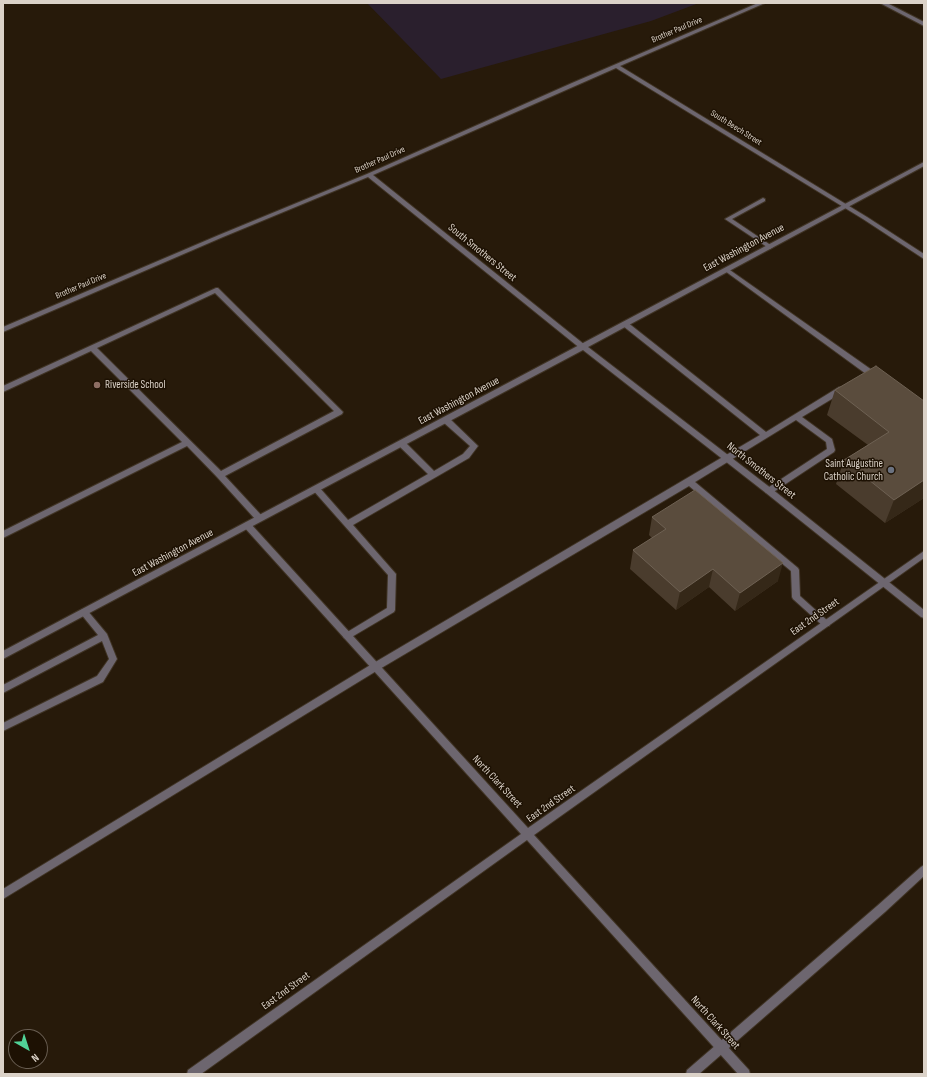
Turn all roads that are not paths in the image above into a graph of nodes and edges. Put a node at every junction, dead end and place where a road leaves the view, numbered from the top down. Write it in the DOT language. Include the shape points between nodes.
graph roads {
  1 [pos="762,3"];
  2 [pos="882,3"];
  3 [pos="924,24"];
  4 [pos="616,66"];
  5 [pos="924,164"];
  6 [pos="369,175"];
  7 [pos="763,200"];
  8 [pos="845,206"];
  9 [pos="770,247"];
  10 [pos="924,257"];
  11 [pos="727,270"];
  12 [pos="625,324"];
  13 [pos="3,330"];
  14 [pos="583,347"];
  15 [pos="92,348"];
  16 [pos="881,380"];
  17 [pos="850,384"];
  18 [pos="3,389"];
  19 [pos="797,417"];
  20 [pos="446,420"];
  21 [pos="766,436"];
  22 [pos="187,443"];
  23 [pos="402,444"];
  24 [pos="727,458"];
  25 [pos="434,474"];
  26 [pos="220,475"];
  27 [pos="689,482"];
  28 [pos="316,490"];
  29 [pos="769,491"];
  30 [pos="259,518"];
  31 [pos="347,524"];
  32 [pos="247,525"];
  33 [pos="3,535"];
  34 [pos="924,554"];
  35 [pos="884,583"];
  36 [pos="84,612"];
  37 [pos="924,615"];
  38 [pos="826,624"];
  39 [pos="104,636"];
  40 [pos="347,636"];
  41 [pos="3,655"];
  42 [pos="375,668"];
  43 [pos="3,689"];
  44 [pos="3,728"];
  45 [pos="529,834"];
  46 [pos="924,870"];
  47 [pos="3,894"];
  48 [pos="722,1048"];
  49 [pos="192,1074"];
  50 [pos="691,1074"];
  51 [pos="745,1074"];
  1 -- 4 [label="street, Brother Paul Drive"];
  2 -- 3 [label="street"];
  4 -- 6 [label="street, Brother Paul Drive"];
  4 -- 8 [label="street, South Beech Street"];
  5 -- 8 [label="street, East Washington Avenue"];
  6 -- 13 [label="street, Brother Paul Drive"];
  6 -- 14 [label="street, South Smothers Street"];
  7 -- 9 [label="street" via="728,219"];
  8 -- 9 [label="street, East Washington Avenue"];
  8 -- 10 [label="street, South Beech Street"];
  9 -- 11 [label="street, East Washington Avenue"];
  11 -- 12 [label="street, East Washington Avenue"];
  11 -- 16 [label="street" via="866,374"];
  12 -- 14 [label="street, East Washington Avenue"];
  12 -- 21 [label="street"];
  14 -- 20 [label="street, East Washington Avenue"];
  14 -- 24 [label="street, North Smothers Street"];
  15 -- 18 [label="street"];
  15 -- 22 [label="street"];
  15 -- 26 [label="street" via="216,290 339,412"];
  17 -- 19 [label="street"];
  19 -- 21 [label="street"];
  19 -- 29 [label="street" via="829,441 831,450"];
  20 -- 23 [label="street, East Washington Avenue"];
  20 -- 25 [label="street" via="474,446 466,456"];
  21 -- 24 [label="street"];
  22 -- 26 [label="street"];
  22 -- 33 [label="street"];
  23 -- 25 [label="street"];
  23 -- 28 [label="street, East Washington Avenue"];
  24 -- 27 [label="street"];
  24 -- 29 [label="street, North Smothers Street"];
  25 -- 31 [label="street"];
  26 -- 30 [label="street"];
  27 -- 38 [label="street" via="795,570 796,597"];
  27 -- 42 [label="street"];
  28 -- 30 [label="street, East Washington Avenue"];
  28 -- 31 [label="street"];
  29 -- 35 [label="street, North Smothers Street"];
  30 -- 32 [label="street, East Washington Avenue"];
  31 -- 40 [label="street" via="392,574 391,610"];
  32 -- 36 [label="street, East Washington Avenue"];
  32 -- 40 [label="street, North Clark Street"];
  34 -- 35 [label="street, East 2nd Street"];
  35 -- 37 [label="street, North Smothers Street"];
  35 -- 38 [label="street, East 2nd Street"];
  36 -- 39 [label="street"];
  36 -- 41 [label="street, East Washington Avenue"];
  38 -- 45 [label="street, East 2nd Street"];
  39 -- 43 [label="street"];
  39 -- 44 [label="street" via="113,659 100,679"];
  40 -- 42 [label="street, North Clark Street"];
  42 -- 45 [label="street, North Clark Street"];
  42 -- 47 [label="street"];
  45 -- 48 [label="street, North Clark Street"];
  45 -- 49 [label="street, East 2nd Street"];
  46 -- 48 [label="street"];
  48 -- 50 [label="street"];
  48 -- 51 [label="street, North Clark Street"];
}
